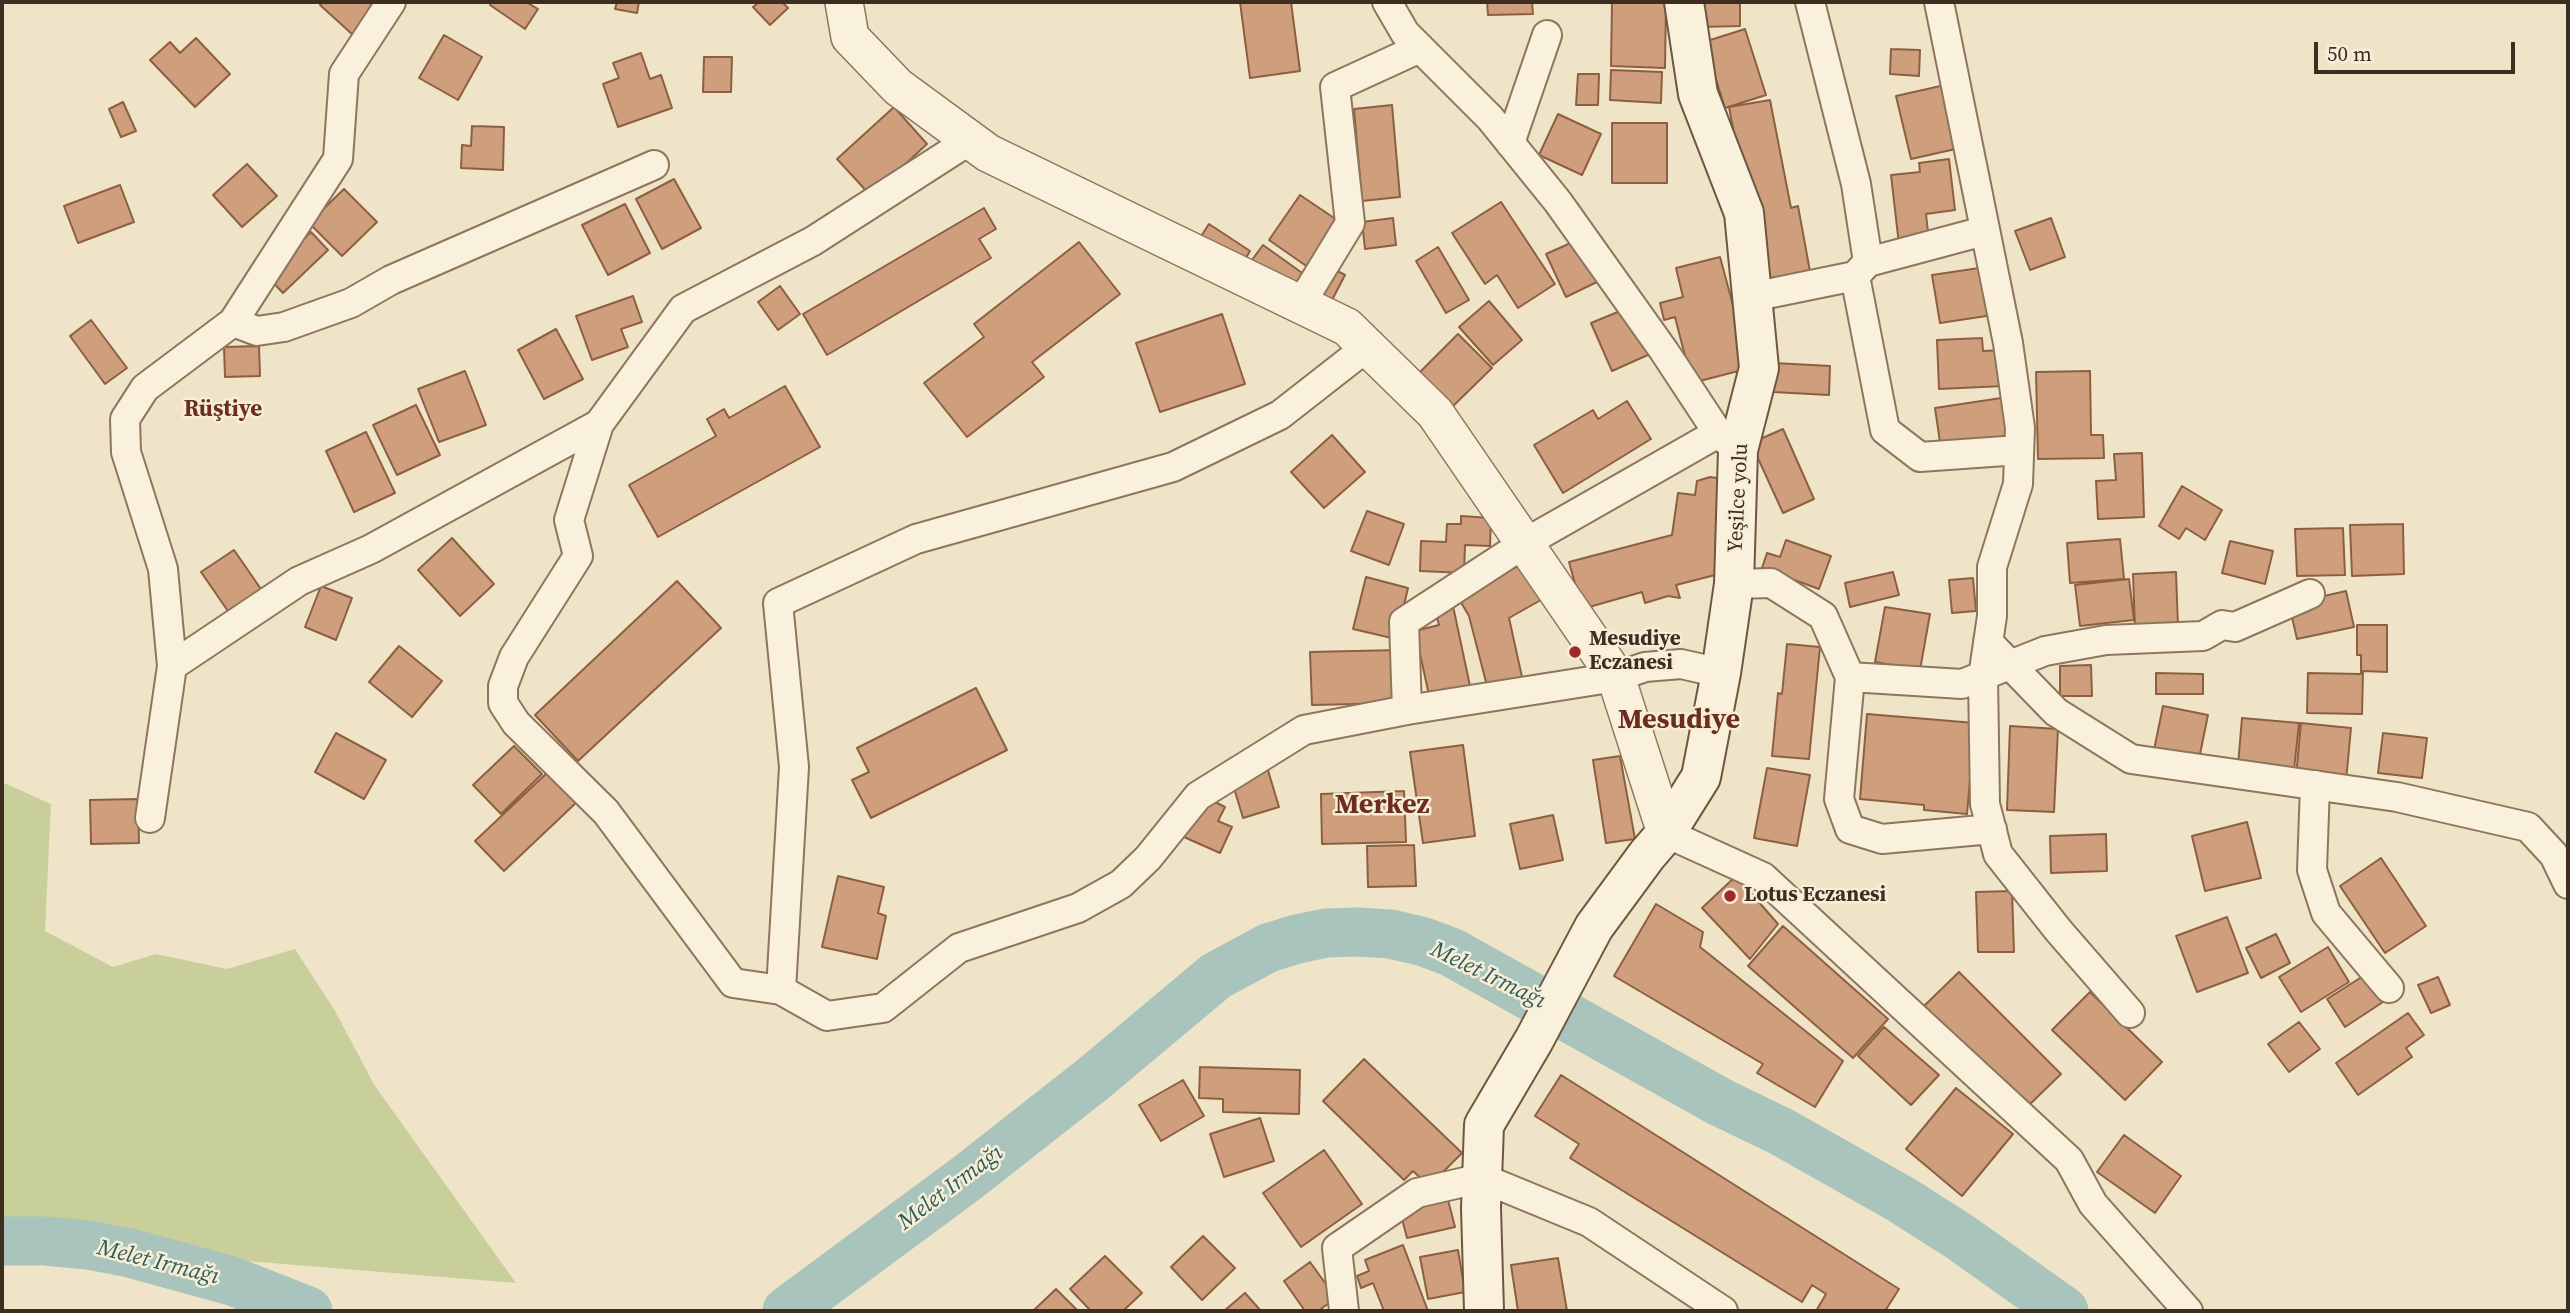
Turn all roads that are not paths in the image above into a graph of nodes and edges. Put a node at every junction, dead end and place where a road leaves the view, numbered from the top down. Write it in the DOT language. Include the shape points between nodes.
graph roads {
  1 [pos="391,2"];
  2 [pos="844,2"];
  3 [pos="1387,2"];
  4 [pos="1684,2"];
  5 [pos="1810,2"];
  6 [pos="1939,2"];
  7 [pos="1547,34"];
  8 [pos="1420,48"];
  9 [pos="970,139"];
  10 [pos="1510,143"];
  11 [pos="654,165"];
  12 [pos="1984,232"];
  13 [pos="1861,269"];
  14 [pos="1752,297"];
  15 [pos="1300,305"];
  16 [pos="233,322"];
  17 [pos="1367,347"];
  18 [pos="599,424"];
  19 [pos="1728,441"];
  20 [pos="2019,450"];
  21 [pos="1525,543"];
  22 [pos="1734,584"];
  23 [pos="2310,594"];
  24 [pos="1988,642"];
  25 [pos="2010,664"];
  26 [pos="172,666"];
  27 [pos="1721,673"];
  28 [pos="1616,677"];
  29 [pos="1850,677"];
  30 [pos="1983,677"];
  31 [pos="1407,710"];
  32 [pos="2315,785"];
  33 [pos="150,818"];
  34 [pos="1992,829"];
  35 [pos="1666,833"];
  36 [pos="2568,884"];
  37 [pos="2389,988"];
  38 [pos="781,990"];
  39 [pos="2130,1013"];
  40 [pos="1482,1178"];
  41 [pos="1344,1311"];
  42 [pos="1484,1311"];
  43 [pos="1723,1311"];
  44 [pos="2188,1311"];
  1 -- 16 [label="street" via="344,74 338,159"];
  2 -- 9 [label="street" via="850,37 898,87"];
  3 -- 8 [label="street"];
  4 -- 14 [label="main road, Yeşilce yolu" via="1698,94 1744,213"];
  5 -- 13 [label="street" via="1856,184"];
  6 -- 12 [label="street"];
  7 -- 10 [label="street"];
  8 -- 10 [label="street"];
  8 -- 15 [label="street" via="1335,88 1350,223"];
  9 -- 15 [label="street" via="988,153"];
  9 -- 18 [label="street" via="813,241 683,309"];
  10 -- 19 [label="street" via="1558,202"];
  11 -- 16 [label="street" via="391,280 351,303 284,327 257,331"];
  12 -- 13 [label="street"];
  12 -- 20 [label="street" via="2008,343"];
  13 -- 14 [label="street" via="1819,284"];
  13 -- 20 [label="street" via="1885,430 1920,457"];
  14 -- 19 [label="main road, Yeşilce yolu" via="1759,368"];
  15 -- 17 [label="street" via="1347,327"];
  16 -- 26 [label="street" via="145,388 125,419 126,452 163,569"];
  17 -- 21 [label="street" via="1435,413"];
  17 -- 38 [label="street" via="1280,415 1173,467 916,539 778,603 794,767"];
  18 -- 26 [label="street" via="371,549 299,582"];
  18 -- 38 [label="street" via="569,520 578,556 514,657 503,686 503,703 516,723 606,813 733,983"];
  19 -- 21 [label="street"];
  19 -- 22 [label="main road, Yeşilce yolu"];
  20 -- 24 [label="street" via="2018,484 1992,567"];
  21 -- 28 [label="street"];
  21 -- 31 [label="street" via="1404,622"];
  22 -- 27 [label="main road, Yeşilce yolu"];
  22 -- 29 [label="street" via="1771,583 1823,616"];
  23 -- 25 [label="street" via="2203,636 2106,640 2045,651"];
  24 -- 25 [label="street"];
  24 -- 30 [label="street"];
  25 -- 30 [label="street"];
  25 -- 32 [label="street" via="2056,712 2132,759"];
  26 -- 33 [label="street"];
  27 -- 28 [label="street" via="1681,664 1645,667"];
  27 -- 35 [label="main road, Yeşilce yolu" via="1701,777"];
  28 -- 31 [label="street"];
  28 -- 35 [label="street"];
  29 -- 30 [label="street" via="1962,684"];
  29 -- 34 [label="street" via="1839,799 1850,829 1882,839"];
  30 -- 34 [label="street" via="1985,804"];
  31 -- 38 [label="street" via="1304,730 1198,796 1121,884 1078,908 959,948 883,1008 827,1016"];
  32 -- 36 [label="street" via="2397,797 2528,827 2554,855"];
  32 -- 37 [label="street" via="2312,870 2326,913"];
  34 -- 39 [label="street" via="1998,854"];
  35 -- 40 [label="main road, Yeşilce yolu" via="1594,927 1485,1125"];
  35 -- 44 [label="street" via="1763,877 2069,1160 2093,1204"];
  40 -- 41 [label="street" via="1417,1193 1338,1248"];
  40 -- 42 [label="main road, Yeşilce yolu"];
  40 -- 43 [label="street" via="1589,1222"];
}
